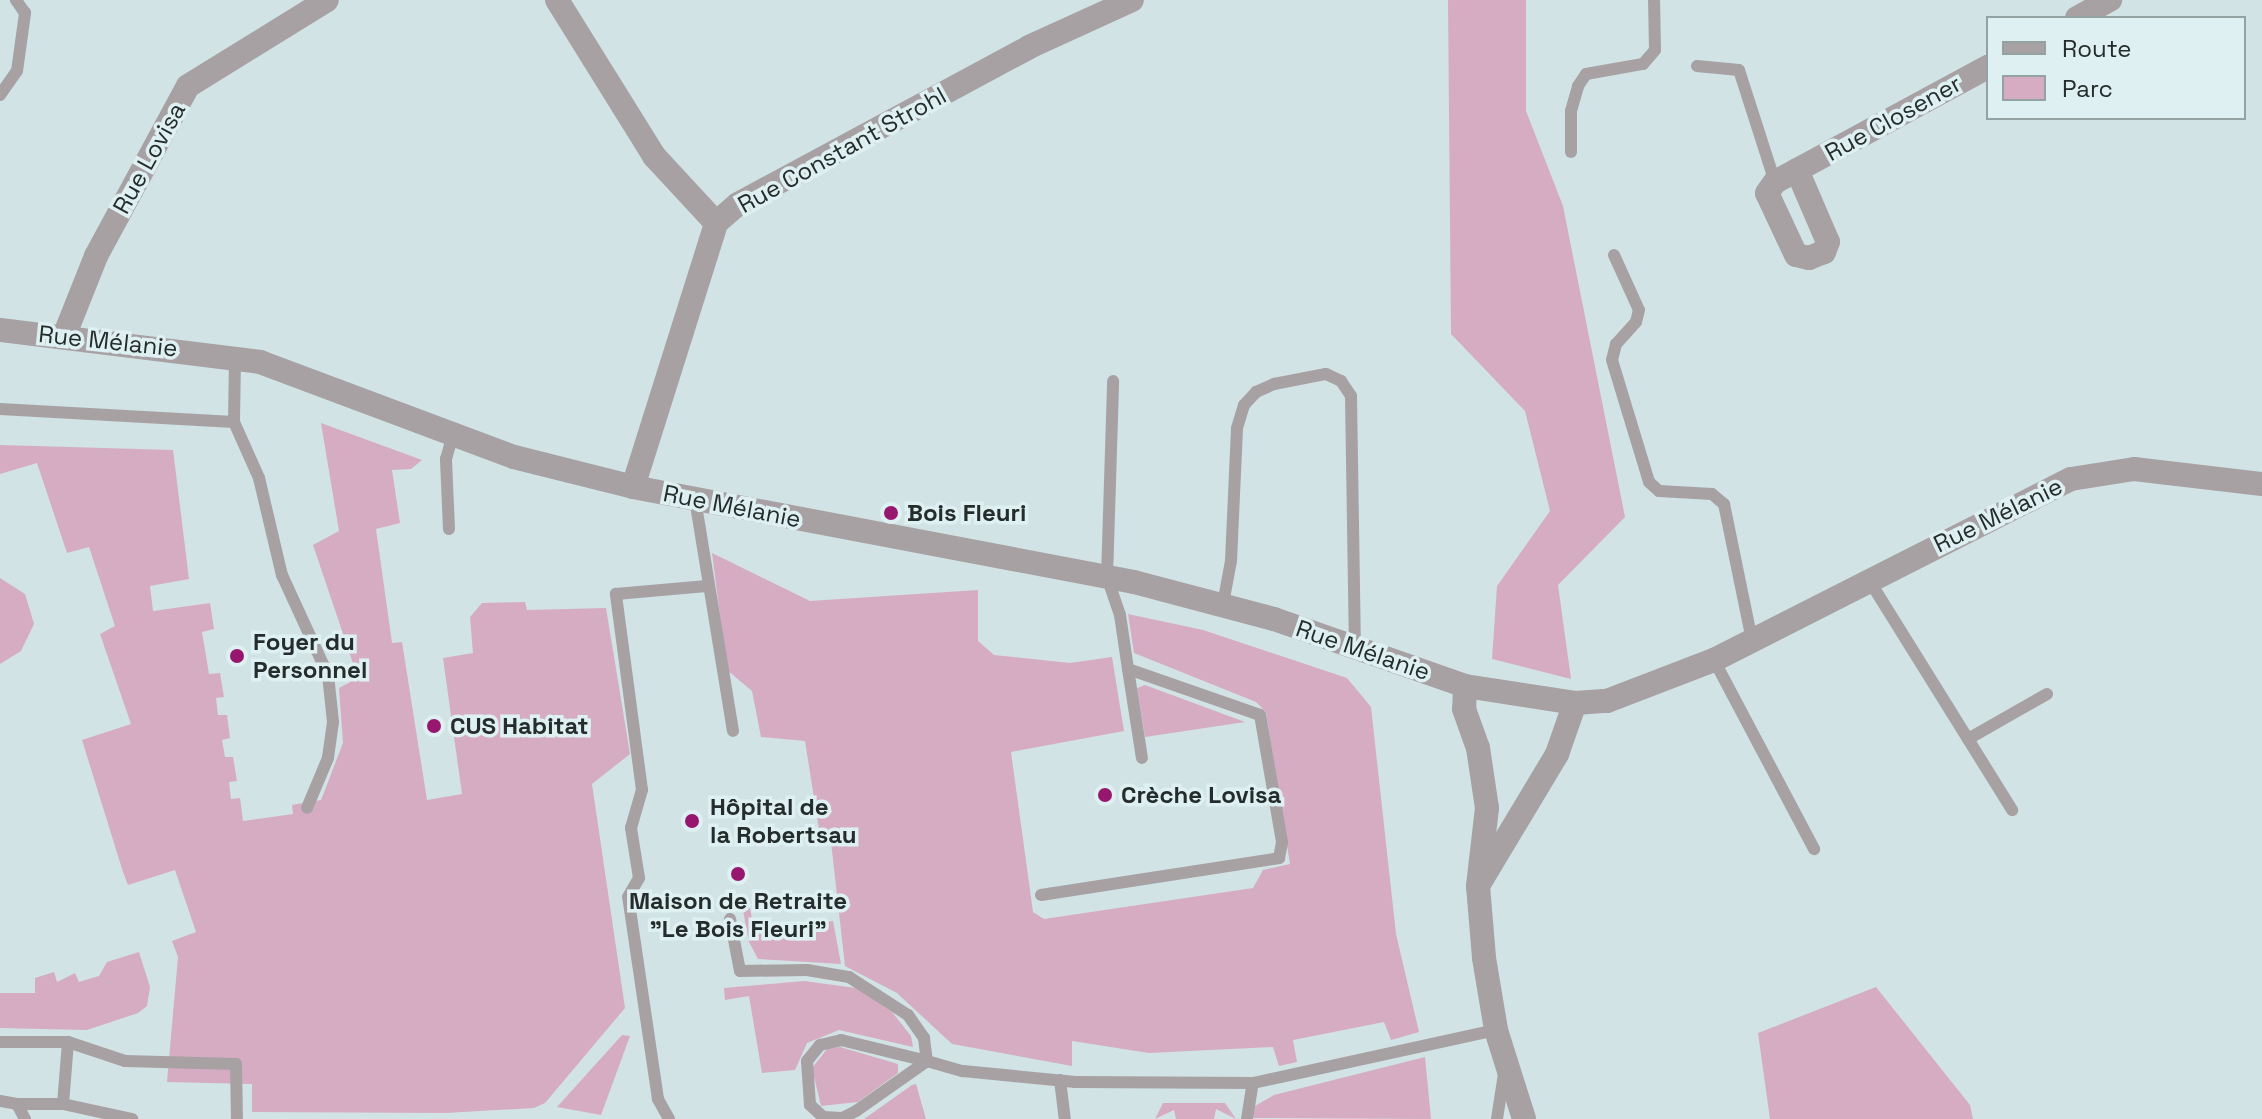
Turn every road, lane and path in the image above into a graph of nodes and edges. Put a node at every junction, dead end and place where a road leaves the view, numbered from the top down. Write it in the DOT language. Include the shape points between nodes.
graph roads {
  1 [pos="16,0"];
  2 [pos="327,0"];
  3 [pos="557,0"];
  4 [pos="1132,0"];
  5 [pos="1654,0"];
  6 [pos="2110,0"];
  7 [pos="1090,8"];
  8 [pos="2081,16"];
  9 [pos="1697,66"];
  10 [pos="1986,68"];
  11 [pos="0,95"];
  12 [pos="1571,152"];
  13 [pos="1797,170"];
  14 [pos="1775,182"];
  15 [pos="716,223"];
  16 [pos="1614,255"];
  17 [pos="0,330"];
  18 [pos="65,334"];
  19 [pos="235,357"];
  20 [pos="1113,381"];
  21 [pos="0,409"];
  22 [pos="234,422"];
  23 [pos="453,435"];
  24 [pos="2262,484"];
  25 [pos="633,487"];
  26 [pos="695,499"];
  27 [pos="449,529"];
  28 [pos="1107,577"];
  29 [pos="1869,580"];
  30 [pos="707,586"];
  31 [pos="1223,604"];
  32 [pos="1752,640"];
  33 [pos="1355,647"];
  34 [pos="1714,660"];
  35 [pos="1128,669"];
  36 [pos="1465,686"];
  37 [pos="2047,694"];
  38 [pos="1575,703"];
  39 [pos="733,731"];
  40 [pos="1968,739"];
  41 [pos="1142,758"];
  42 [pos="307,808"];
  43 [pos="2012,810"];
  44 [pos="1814,849"];
  45 [pos="1478,886"];
  46 [pos="1041,895"];
  47 [pos="730,919"];
  48 [pos="1496,1030"];
  49 [pos="0,1042"];
  50 [pos="68,1042"];
  51 [pos="927,1061"];
  52 [pos="1506,1067"];
  53 [pos="1060,1080"];
  54 [pos="1253,1083"];
  55 [pos="0,1101"];
  56 [pos="17,1104"];
  57 [pos="63,1104"];
  58 [pos="25,1119"];
  59 [pos="132,1119"];
  60 [pos="237,1119"];
  61 [pos="669,1119"];
  62 [pos="1065,1119"];
  63 [pos="1247,1119"];
  64 [pos="1497,1119"];
  65 [pos="1524,1119"];
  1 -- 11 [label="lane" via="25,13 17,71"];
  2 -- 18 [label="street, Rue Lovisa" via="188,86 96,256"];
  3 -- 15 [label="street" via="654,156"];
  4 -- 7 [label="street, Rue Constant Strohl"];
  5 -- 12 [label="lane" via="1655,50 1643,64 1586,74 1571,111"];
  6 -- 8 [label="street"];
  7 -- 15 [label="street, Rue Constant Strohl" via="738,204"];
  9 -- 14 [label="lane" via="1739,70"];
  10 -- 13 [label="street, Rue Closener"];
  13 -- 14 [label="street, Rue Closener"];
  13 -- 14 [label="street, Rue Closener" via="1826,228 1824,252 1809,258 1796,255 1767,193"];
  15 -- 25 [label="street, Rue Constant Strohl"];
  16 -- 32 [label="lane" via="1639,310 1636,322 1616,344 1612,360 1649,482 1659,491 1712,494 1724,504"];
  17 -- 18 [label="street, Rue Mélanie"];
  18 -- 19 [label="street, Rue Mélanie"];
  19 -- 22 [label="lane"];
  19 -- 23 [label="street, Rue Mélanie"];
  20 -- 28 [label="lane"];
  21 -- 22 [label="lane"];
  22 -- 42 [label="lane" via="259,478 282,575 328,675 333,722 328,758"];
  23 -- 25 [label="street, Rue Mélanie" via="514,457"];
  23 -- 27 [label="lane" via="446,459"];
  24 -- 29 [label="street, Rue Mélanie" via="2134,469 2071,479"];
  25 -- 26 [label="street, Rue Mélanie"];
  26 -- 28 [label="street, Rue Mélanie"];
  26 -- 30 [label="lane"];
  28 -- 31 [label="street, Rue Mélanie"];
  28 -- 35 [label="lane" via="1120,615"];
  29 -- 32 [label="street, Rue Mélanie"];
  29 -- 40 [label="lane"];
  30 -- 39 [label="lane"];
  30 -- 61 [label="lane" via="616,594 642,790 631,828 639,878 628,897 658,1099"];
  31 -- 33 [label="street, Rue Mélanie"];
  31 -- 33 [label="lane" via="1233,538 1237,428 1244,405 1274,384 1326,374 1341,381 1351,396"];
  32 -- 34 [label="street, Rue Mélanie"];
  33 -- 36 [label="street, Rue Mélanie"];
  34 -- 38 [label="street, Rue Mélanie" via="1607,701"];
  34 -- 44 [label="lane"];
  35 -- 41 [label="lane"];
  35 -- 46 [label="lane" via="1260,715 1282,842 1279,858"];
  36 -- 38 [label="street, Rue Mélanie"];
  36 -- 45 [label="street" via="1464,709 1478,748 1487,808"];
  37 -- 40 [label="lane"];
  38 -- 45 [label="street" via="1557,754"];
  40 -- 43 [label="lane"];
  45 -- 48 [label="street"];
  47 -- 51 [label="lane" via="740,971 807,970 849,977 908,1015 924,1038"];
  48 -- 52 [label="street"];
  48 -- 54 [label="lane"];
  49 -- 50 [label="lane"];
  50 -- 57 [label="lane"];
  50 -- 60 [label="lane" via="125,1061 236,1064"];
  51 -- 51 [label="lane" via="841,1040 820,1045 807,1061 810,1105 823,1117 842,1118"];
  51 -- 53 [label="lane" via="963,1071"];
  52 -- 64 [label="lane"];
  52 -- 65 [label="street"];
  53 -- 54 [label="lane"];
  53 -- 62 [label="lane"];
  54 -- 63 [label="lane"];
  55 -- 56 [label="lane"];
  56 -- 57 [label="lane"];
  56 -- 58 [label="lane"];
  57 -- 59 [label="lane"];
}
